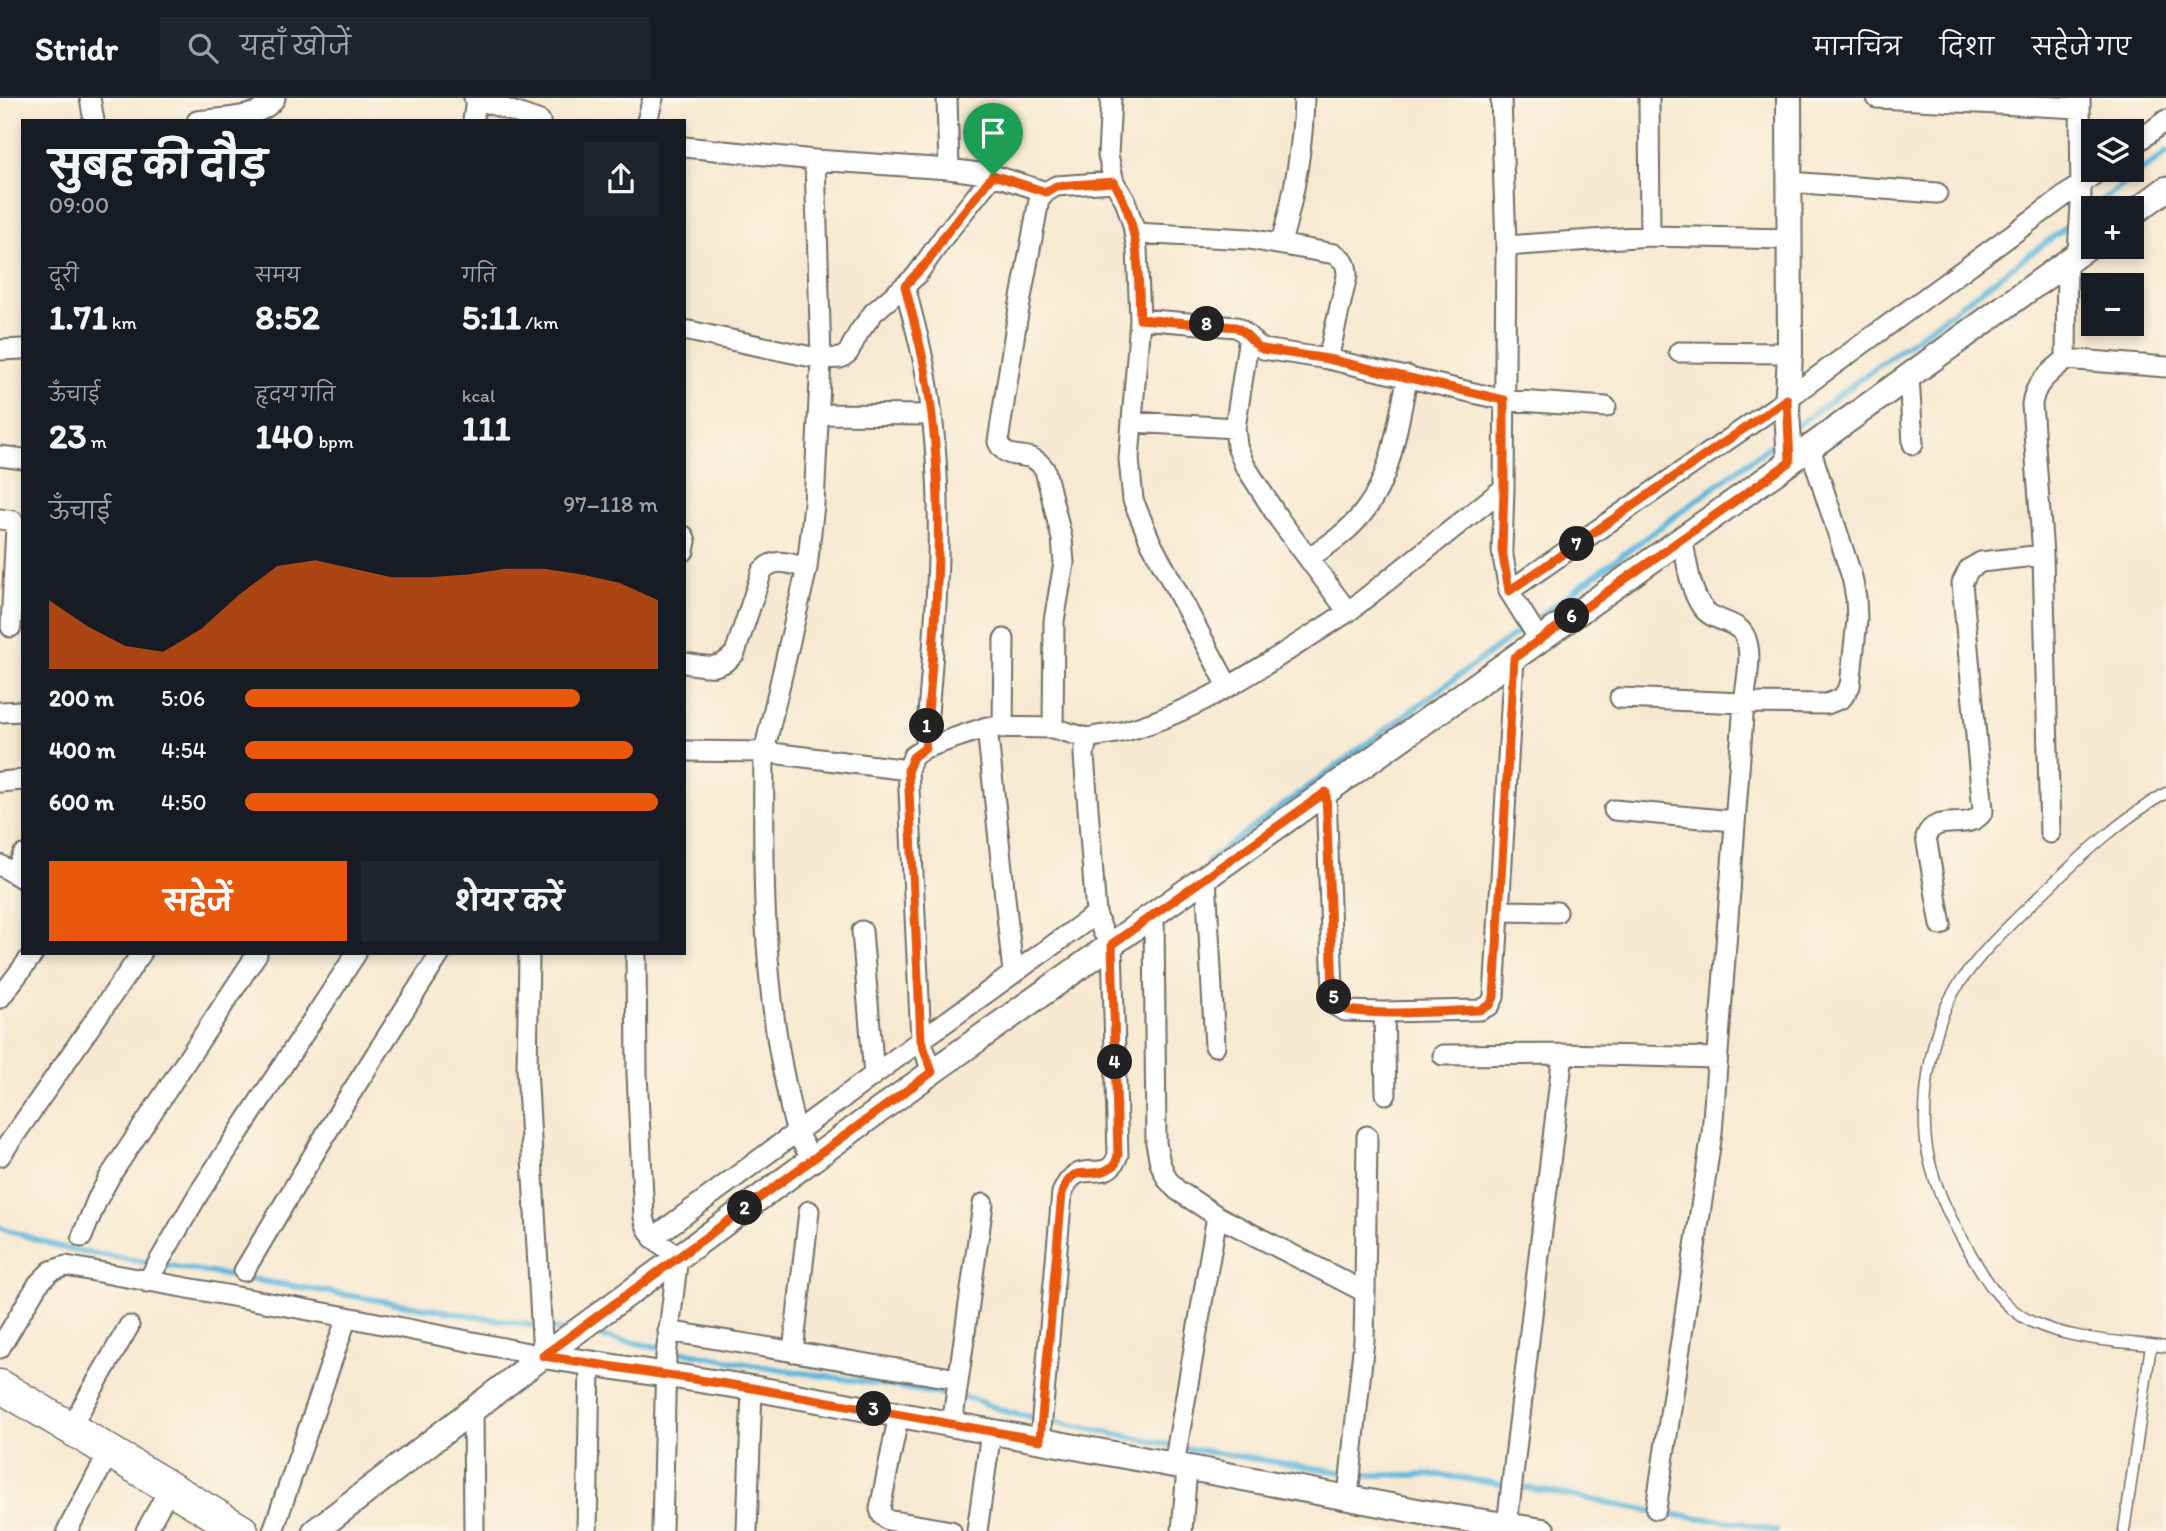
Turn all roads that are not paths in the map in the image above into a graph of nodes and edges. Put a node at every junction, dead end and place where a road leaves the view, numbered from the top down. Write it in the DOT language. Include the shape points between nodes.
graph roads {
  1 [pos="90,98"];
  2 [pos="275,98"];
  3 [pos="653,98"];
  4 [pos="947,98"];
  5 [pos="1111,98"];
  6 [pos="1304,98"];
  7 [pos="1501,98"];
  8 [pos="1648,98"];
  9 [pos="1788,98"];
  10 [pos="1877,98"];
  11 [pos="475,99"];
  12 [pos="2080,103"];
  13 [pos="244,118"];
  14 [pos="94,119"];
  15 [pos="473,119"];
  16 [pos="534,119"];
  17 [pos="648,119"];
  18 [pos="2166,120"];
  19 [pos="2144,137"];
  20 [pos="686,147"];
  21 [pos="815,160"];
  22 [pos="949,169"];
  23 [pos="993,175"];
  24 [pos="1114,182"];
  25 [pos="1789,182"];
  26 [pos="2083,182"];
  27 [pos="2080,184"];
  28 [pos="2166,189"];
  29 [pos="1046,192"];
  30 [pos="1937,193"];
  31 [pos="2144,205"];
  32 [pos="1134,233"];
  33 [pos="1650,236"];
  34 [pos="1789,239"];
  35 [pos="1281,243"];
  36 [pos="1506,246"];
  37 [pos="2080,252"];
  38 [pos="905,286"];
  39 [pos="1140,319"];
  40 [pos="686,330"];
  41 [pos="1249,337"];
  42 [pos="21,349"];
  43 [pos="0,350"];
  44 [pos="1679,352"];
  45 [pos="1790,353"];
  46 [pos="821,359"];
  47 [pos="1328,359"];
  48 [pos="2066,359"];
  49 [pos="2166,367"];
  50 [pos="1408,376"];
  51 [pos="1909,376"];
  52 [pos="1504,400"];
  53 [pos="1606,407"];
  54 [pos="820,414"];
  55 [pos="1787,414"];
  56 [pos="931,415"];
  57 [pos="1133,422"];
  58 [pos="1235,428"];
  59 [pos="1913,444"];
  60 [pos="1800,455"];
  61 [pos="0,456"];
  62 [pos="21,459"];
  63 [pos="1504,488"];
  64 [pos="0,519"];
  65 [pos="1682,538"];
  66 [pos="2043,555"];
  67 [pos="1309,558"];
  68 [pos="807,568"];
  69 [pos="1514,600"];
  70 [pos="1348,612"];
  71 [pos="11,627"];
  72 [pos="1536,634"];
  73 [pos="1004,639"];
  74 [pos="1514,658"];
  75 [pos="686,663"];
  76 [pos="1228,686"];
  77 [pos="1620,698"];
  78 [pos="1744,703"];
  79 [pos="21,711"];
  80 [pos="0,712"];
  81 [pos="995,728"];
  82 [pos="1053,728"];
  83 [pos="1087,738"];
  84 [pos="925,748"];
  85 [pos="686,751"];
  86 [pos="764,752"];
  87 [pos="908,770"];
  88 [pos="21,780"];
  89 [pos="0,782"];
  90 [pos="1326,792"];
  91 [pos="2166,793"];
  92 [pos="1614,810"];
  93 [pos="1734,821"];
  94 [pos="2050,832"];
  95 [pos="1206,877"];
  96 [pos="1500,911"];
  97 [pos="1557,912"];
  98 [pos="1154,914"];
  99 [pos="1941,925"];
  100 [pos="1102,928"];
  101 [pos="862,932"];
  102 [pos="32,955"];
  103 [pos="140,955"];
  104 [pos="256,955"];
  105 [pos="355,955"];
  106 [pos="439,955"];
  107 [pos="529,955"];
  108 [pos="636,955"];
  109 [pos="1013,973"];
  110 [pos="0,998"];
  111 [pos="1384,1012"];
  112 [pos="921,1040"];
  113 [pos="1215,1046"];
  114 [pos="1563,1054"];
  115 [pos="1443,1055"];
  116 [pos="1717,1058"];
  117 [pos="932,1072"];
  118 [pos="874,1074"];
  119 [pos="1386,1094"];
  120 [pos="1367,1136"];
  121 [pos="804,1146"];
  122 [pos="0,1156"];
  123 [pos="983,1205"];
  124 [pos="810,1211"];
  125 [pos="1217,1216"];
  126 [pos="82,1237"];
  127 [pos="666,1248"];
  128 [pos="154,1270"];
  129 [pos="244,1271"];
  130 [pos="1365,1292"];
  131 [pos="347,1317"];
  132 [pos="129,1325"];
  133 [pos="541,1334"];
  134 [pos="2151,1345"];
  135 [pos="2166,1347"];
  136 [pos="0,1348"];
  137 [pos="667,1351"];
  138 [pos="793,1352"];
  139 [pos="590,1363"];
  140 [pos="0,1386"];
  141 [pos="752,1388"];
  142 [pos="955,1402"];
  143 [pos="473,1408"];
  144 [pos="899,1414"];
  145 [pos="1041,1426"];
  146 [pos="70,1428"];
  147 [pos="991,1432"];
  148 [pos="110,1451"];
  149 [pos="1179,1457"];
  150 [pos="1350,1482"];
  151 [pos="170,1488"];
  152 [pos="1656,1509"];
  153 [pos="1508,1519"];
  154 [pos="1432,1523"];
  155 [pos="67,1531"];
  156 [pos="146,1531"];
  157 [pos="242,1531"];
  158 [pos="273,1531"];
  159 [pos="315,1531"];
  160 [pos="474,1531"];
  161 [pos="587,1531"];
  162 [pos="662,1531"];
  163 [pos="747,1531"];
  164 [pos="951,1531"];
  165 [pos="977,1531"];
  166 [pos="1182,1531"];
  167 [pos="1543,1531"];
  168 [pos="2124,1531"];
  1 -- 14 [label="street"];
  2 -- 13 [label="street" via="263,111"];
  3 -- 17 [label="street"];
  4 -- 22 [label="street"];
  5 -- 24 [label="street" via="1108,155"];
  6 -- 35 [label="street" via="1293,199"];
  7 -- 36 [label="street"];
  8 -- 33 [label="street"];
  9 -- 25 [label="street"];
  10 -- 12 [label="street"];
  11 -- 15 [label="street"];
  11 -- 16 [label="street"];
  12 -- 27 [label="street"];
  18 -- 19 [label="street"];
  20 -- 21 [label="street"];
  21 -- 22 [label="street"];
  21 -- 46 [label="street"];
  22 -- 23 [label="street"];
  23 -- 29 [label="street"];
  23 -- 38 [label="street"];
  24 -- 29 [label="street" via="1056,186"];
  24 -- 32 [label="street" via="1125,200"];
  25 -- 30 [label="street"];
  25 -- 34 [label="street"];
  26 -- 27 [label="street"];
  27 -- 37 [label="street"];
  27 -- 55 [label="street"];
  28 -- 31 [label="street"];
  29 -- 82 [label="street" via="1039,201 998,442 1009,454 1031,456 1045,470 1062,539 1064,563 1054,621"];
  32 -- 35 [label="street"];
  32 -- 39 [label="street"];
  33 -- 34 [label="street"];
  33 -- 36 [label="street"];
  34 -- 45 [label="street"];
  35 -- 47 [label="street" via="1335,254 1347,268"];
  36 -- 52 [label="street"];
  37 -- 48 [label="street"];
  37 -- 51 [label="street"];
  38 -- 46 [label="street" via="874,312 848,353"];
  38 -- 56 [label="street"];
  39 -- 41 [label="street" via="1236,327"];
  39 -- 57 [label="street"];
  40 -- 46 [label="street"];
  41 -- 47 [label="street" via="1262,349"];
  41 -- 58 [label="street"];
  42 -- 43 [label="street"];
  44 -- 45 [label="street"];
  45 -- 55 [label="street"];
  46 -- 54 [label="street"];
  47 -- 50 [label="street"];
  48 -- 49 [label="street"];
  48 -- 66 [label="street" via="2043,379 2032,404"];
  50 -- 52 [label="street"];
  50 -- 67 [label="street" via="1391,454 1367,509"];
  51 -- 59 [label="street"];
  51 -- 60 [label="street"];
  52 -- 53 [label="street"];
  52 -- 63 [label="street"];
  54 -- 56 [label="street"];
  54 -- 68 [label="street"];
  55 -- 60 [label="street"];
  55 -- 69 [label="street"];
  56 -- 84 [label="street" via="939,549"];
  57 -- 58 [label="street"];
  57 -- 76 [label="street" via="1129,459 1133,500 1151,543"];
  58 -- 67 [label="street" via="1244,464"];
  60 -- 65 [label="street"];
  60 -- 78 [label="street" via="1852,577 1857,620 1850,686 1842,698 1827,705"];
  61 -- 62 [label="street"];
  63 -- 69 [label="street" via="1502,550"];
  63 -- 70 [label="street"];
  64 -- 71 [label="street" via="13,521 16,527"];
  65 -- 72 [label="street"];
  65 -- 78 [label="street" via="1702,606 1713,618 1745,635 1749,646"];
  66 -- 94 [label="street"];
  66 -- 99 [label="street" via="1981,562 1969,569 1962,583 1983,811 1969,822 1937,824 1926,837"];
  67 -- 70 [label="street"];
  68 -- 75 [label="street" via="776,561 768,564 735,653 714,667"];
  68 -- 86 [label="street"];
  69 -- 72 [label="street"];
  70 -- 76 [label="street"];
  72 -- 74 [label="street"];
  73 -- 81 [label="street"];
  74 -- 90 [label="street"];
  74 -- 96 [label="street"];
  76 -- 83 [label="street" via="1129,730"];
  77 -- 78 [label="street"];
  78 -- 93 [label="street"];
  79 -- 80 [label="street"];
  81 -- 82 [label="street"];
  81 -- 84 [label="street"];
  81 -- 109 [label="street"];
  82 -- 83 [label="street"];
  83 -- 100 [label="street" via="1084,755"];
  84 -- 87 [label="street" via="913,757"];
  85 -- 86 [label="street"];
  86 -- 87 [label="street"];
  86 -- 121 [label="street" via="768,970 779,1055"];
  87 -- 112 [label="street"];
  88 -- 89 [label="street"];
  90 -- 95 [label="street"];
  90 -- 111 [label="street" via="1336,1006 1345,1011"];
  91 -- 134 [label="lane" via="2094,845 1983,950 1953,993 1937,1030 1928,1073 1925,1130 1933,1174 1954,1223 2006,1305 2031,1321 2068,1335"];
  92 -- 93 [label="street"];
  93 -- 116 [label="street"];
  95 -- 98 [label="street"];
  95 -- 113 [label="street"];
  96 -- 97 [label="street"];
  96 -- 111 [label="street" via="1490,1005 1480,1010"];
  98 -- 100 [label="street"];
  98 -- 125 [label="street" via="1156,1143 1160,1163 1177,1190"];
  100 -- 109 [label="street"];
  100 -- 117 [label="street"];
  100 -- 145 [label="street" via="1118,1155 1115,1165 1104,1171 1080,1172 1068,1179 1062,1193"];
  101 -- 118 [label="street"];
  102 -- 110 [label="street"];
  103 -- 122 [label="street"];
  104 -- 126 [label="street" via="110,1176"];
  105 -- 128 [label="street" via="199,1193"];
  106 -- 129 [label="street"];
  107 -- 133 [label="street" via="527,1068"];
  108 -- 127 [label="street" via="644,1217 646,1228"];
  109 -- 112 [label="street"];
  111 -- 119 [label="street"];
  112 -- 117 [label="street"];
  112 -- 118 [label="street"];
  114 -- 115 [label="street"];
  114 -- 116 [label="street"];
  114 -- 153 [label="street"];
  116 -- 152 [label="street" via="1712,1133"];
  117 -- 121 [label="street"];
  118 -- 121 [label="street"];
  120 -- 130 [label="street"];
  121 -- 127 [label="street"];
  123 -- 142 [label="street"];
  124 -- 138 [label="street"];
  125 -- 130 [label="street"];
  125 -- 149 [label="street"];
  127 -- 133 [label="street"];
  127 -- 137 [label="street"];
  128 -- 131 [label="street"];
  128 -- 136 [label="street" via="66,1266 51,1271 37,1284"];
  130 -- 150 [label="street"];
  131 -- 133 [label="street"];
  131 -- 158 [label="street"];
  132 -- 146 [label="street"];
  133 -- 139 [label="street"];
  133 -- 143 [label="street"];
  134 -- 135 [label="lane"];
  134 -- 168 [label="lane"];
  137 -- 138 [label="street"];
  137 -- 139 [label="street"];
  137 -- 141 [label="street"];
  137 -- 162 [label="street"];
  138 -- 142 [label="street"];
  139 -- 161 [label="street"];
  140 -- 146 [label="highway"];
  141 -- 144 [label="street"];
  141 -- 163 [label="street"];
  142 -- 144 [label="street"];
  142 -- 147 [label="street"];
  143 -- 159 [label="street"];
  143 -- 160 [label="street"];
  144 -- 164 [label="street" via="882,1515 888,1520"];
  145 -- 147 [label="street"];
  145 -- 149 [label="street"];
  146 -- 148 [label="highway"];
  147 -- 165 [label="street"];
  148 -- 151 [label="highway"];
  148 -- 155 [label="street"];
  149 -- 150 [label="street"];
  149 -- 166 [label="street"];
  150 -- 154 [label="street"];
  151 -- 156 [label="street"];
  151 -- 157 [label="highway"];
  153 -- 154 [label="street"];
  153 -- 167 [label="street"];
}
